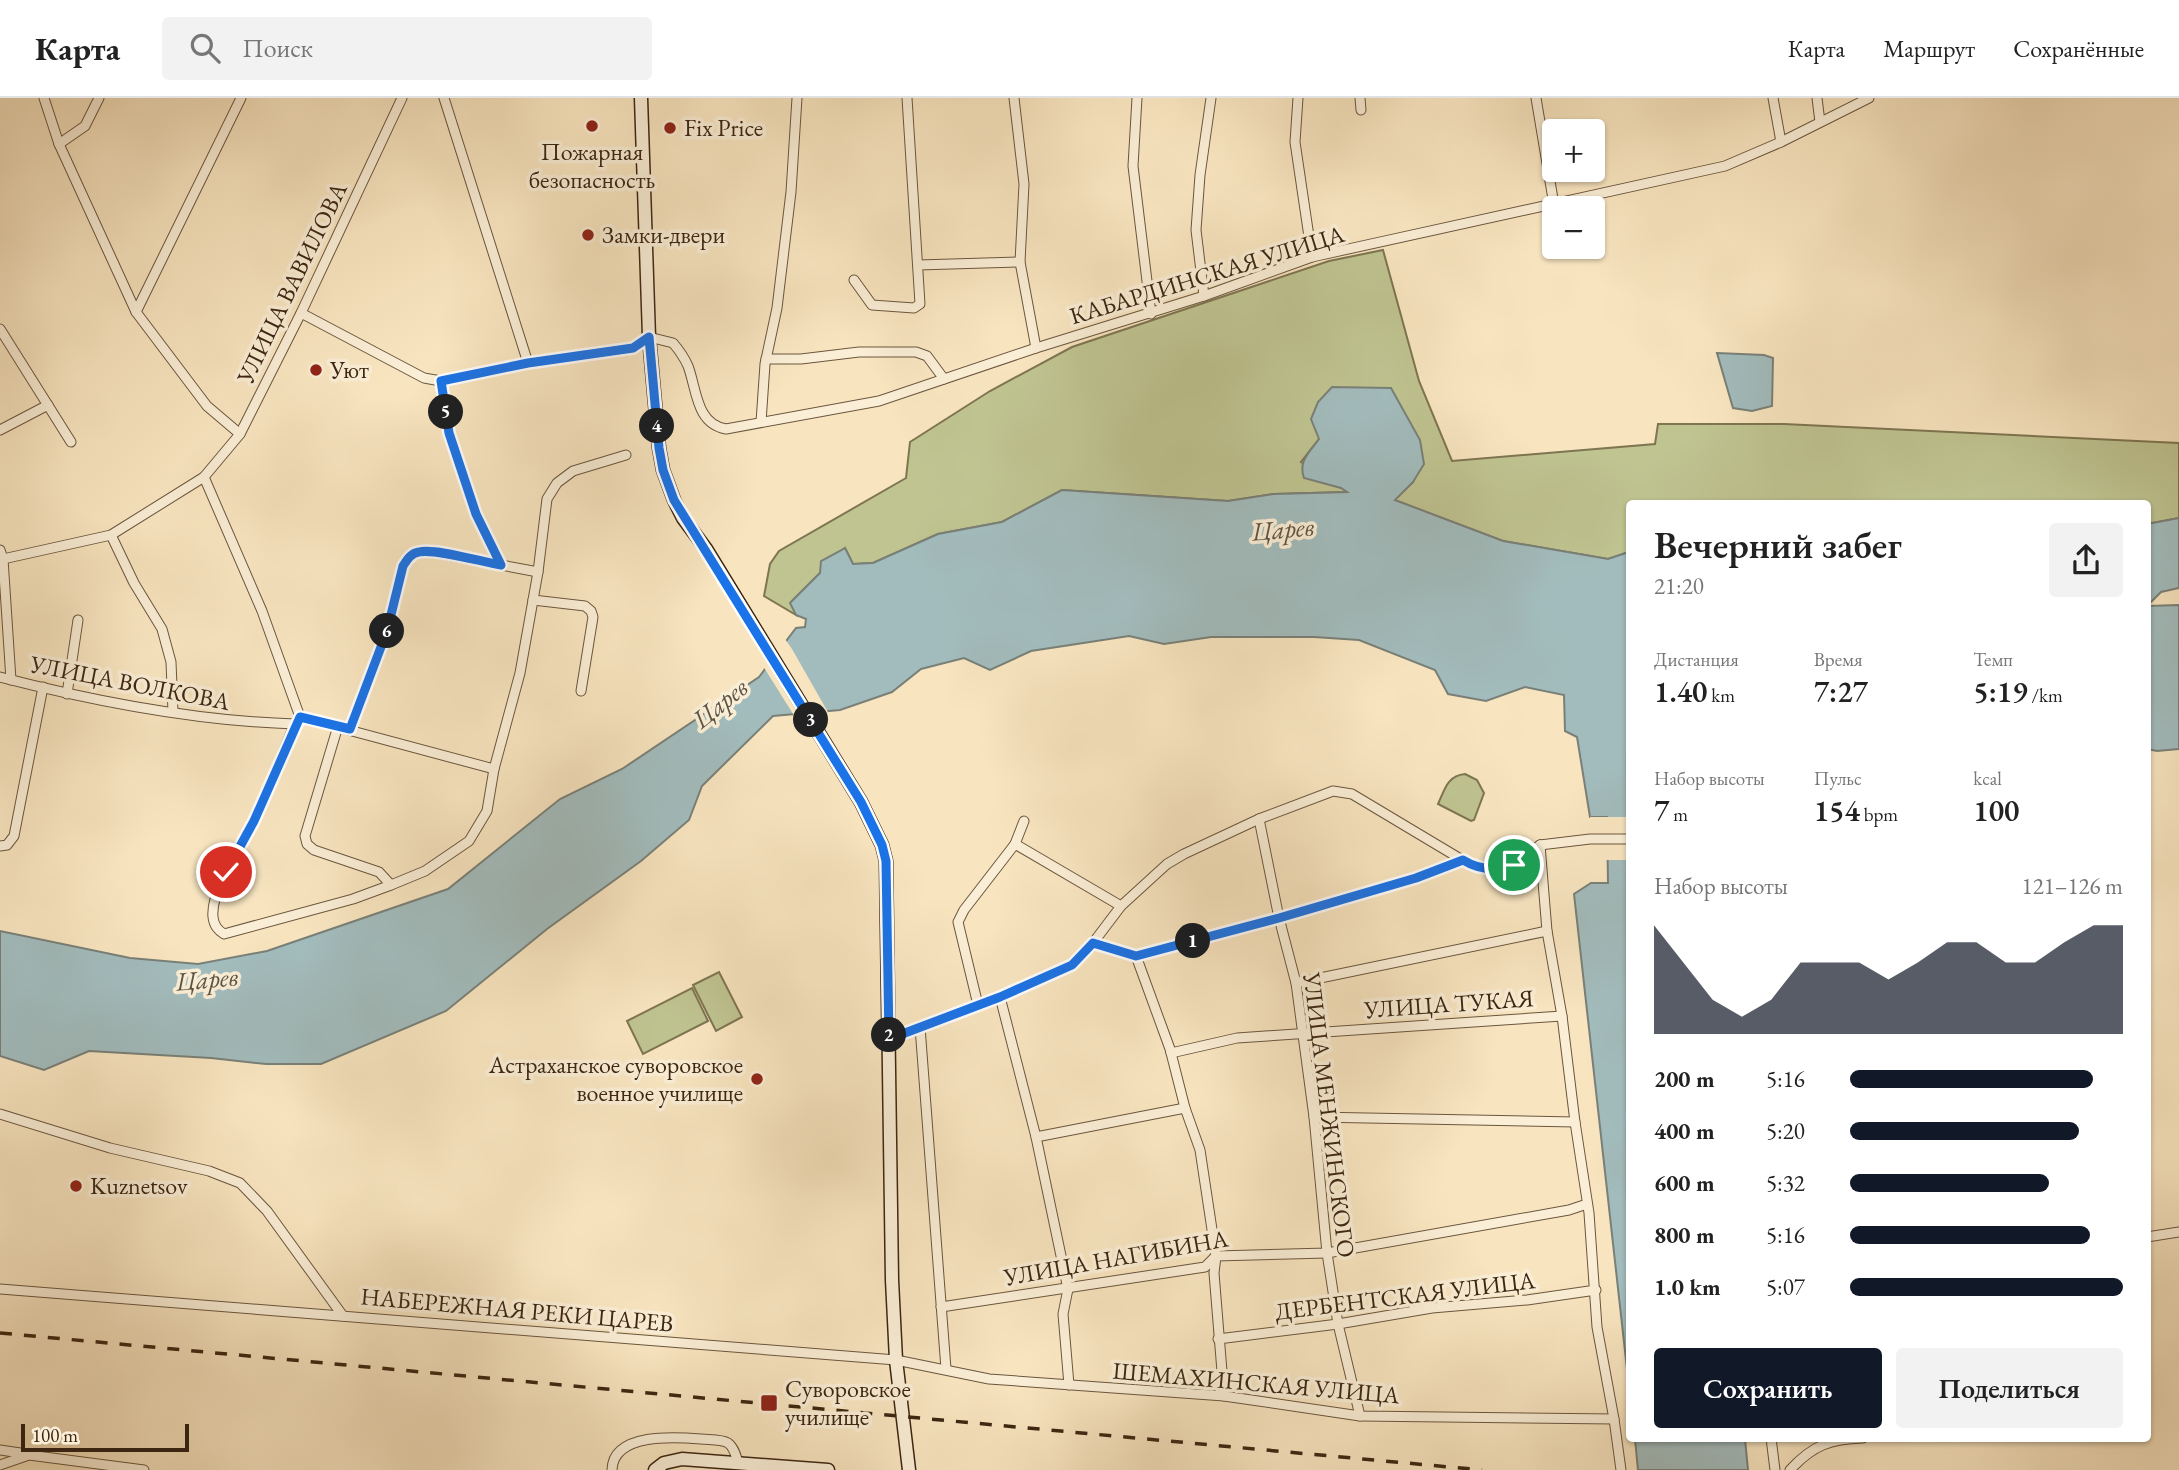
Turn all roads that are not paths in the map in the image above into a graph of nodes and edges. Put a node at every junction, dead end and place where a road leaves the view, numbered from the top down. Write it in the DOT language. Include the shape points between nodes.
graph roads {
  1 [pos="44,98"];
  2 [pos="99,98"];
  3 [pos="241,98"];
  4 [pos="402,98"];
  5 [pos="444,98"];
  6 [pos="641,98"];
  7 [pos="797,98"];
  8 [pos="907,98"];
  9 [pos="1014,98"];
  10 [pos="1137,98"];
  11 [pos="1211,98"];
  12 [pos="1298,98"];
  13 [pos="1360,98"];
  14 [pos="1536,98"];
  15 [pos="1773,98"];
  16 [pos="1817,98"];
  17 [pos="1866,99"];
  18 [pos="1361,110"];
  19 [pos="1821,122"];
  20 [pos="1781,142"];
  21 [pos="59,144"];
  22 [pos="1552,196"];
  23 [pos="1593,196"];
  24 [pos="1542,208"];
  25 [pos="1312,257"];
  26 [pos="1020,262"];
  27 [pos="918,265"];
  28 [pos="854,280"];
  29 [pos="1205,296"];
  30 [pos="136,312"];
  31 [pos="301,313"];
  32 [pos="1151,314"];
  33 [pos="0,329"];
  34 [pos="649,337"];
  35 [pos="1036,348"];
  36 [pos="766,359"];
  37 [pos="528,363"];
  38 [pos="944,379"];
  39 [pos="441,381"];
  40 [pos="48,405"];
  41 [pos="761,422"];
  42 [pos="0,430"];
  43 [pos="240,434"];
  44 [pos="71,442"];
  45 [pos="626,456"];
  46 [pos="204,477"];
  47 [pos="111,535"];
  48 [pos="2,555"];
  49 [pos="501,565"];
  50 [pos="538,572"];
  51 [pos="533,600"];
  52 [pos="78,620"];
  53 [pos="0,677"];
  54 [pos="11,680"];
  55 [pos="43,687"];
  56 [pos="580,691"];
  57 [pos="67,694"];
  58 [pos="173,712"];
  59 [pos="297,721"];
  60 [pos="338,726"];
  61 [pos="350,729"];
  62 [pos="494,769"];
  63 [pos="1259,819"];
  64 [pos="1024,821"];
  65 [pos="1626,839"];
  66 [pos="1015,844"];
  67 [pos="1540,845"];
  68 [pos="0,846"];
  69 [pos="1463,860"];
  70 [pos="391,885"];
  71 [pos="1121,906"];
  72 [pos="1279,918"];
  73 [pos="1547,932"];
  74 [pos="1093,943"];
  75 [pos="1136,956"];
  76 [pos="1296,983"];
  77 [pos="1000,997"];
  78 [pos="978,1005"];
  79 [pos="1563,1016"];
  80 [pos="920,1027"];
  81 [pos="1304,1032"];
  82 [pos="889,1039"];
  83 [pos="1171,1053"];
  84 [pos="1185,1108"];
  85 [pos="0,1114"];
  86 [pos="1314,1117"];
  87 [pos="1575,1122"];
  88 [pos="1036,1137"];
  89 [pos="1587,1204"];
  90 [pos="2179,1232"];
  91 [pos="2151,1236"];
  92 [pos="1327,1253"];
  93 [pos="1216,1256"];
  94 [pos="1,1289"];
  95 [pos="1068,1289"];
  96 [pos="1596,1290"];
  97 [pos="941,1307"];
  98 [pos="344,1316"];
  99 [pos="1338,1324"];
  100 [pos="1218,1339"];
  101 [pos="896,1360"];
  102 [pos="946,1369"];
  103 [pos="1069,1385"];
  104 [pos="1224,1396"];
  105 [pos="1360,1416"];
  106 [pos="1614,1419"];
  107 [pos="1772,1442"];
  108 [pos="1828,1442"];
  109 [pos="0,1450"];
  110 [pos="29,1455"];
  111 [pos="738,1462"];
  112 [pos="0,1465"];
  113 [pos="144,1470"];
  114 [pos="612,1470"];
  115 [pos="655,1470"];
  116 [pos="828,1470"];
  117 [pos="909,1470"];
  118 [pos="1621,1470"];
  119 [pos="1775,1470"];
  120 [pos="1790,1470"];
  1 -- 21 [label="street"];
  2 -- 21 [label="street" via="85,126"];
  3 -- 30 [label="street"];
  4 -- 31 [label="street, УЛИЦА ВАВИЛОВА"];
  5 -- 37 [label="street"];
  6 -- 34 [label="main road"];
  7 -- 36 [label="street" via="791,192"];
  8 -- 27 [label="street"];
  9 -- 26 [label="street" via="1024,184"];
  10 -- 32 [label="street" via="1133,166"];
  11 -- 29 [label="street" via="1196,230"];
  12 -- 25 [label="street" via="1295,142"];
  13 -- 18 [label="street"];
  14 -- 22 [label="street"];
  15 -- 20 [label="street"];
  16 -- 19 [label="street"];
  17 -- 19 [label="street, КАБАРДИНСКАЯ УЛИЦА"];
  19 -- 20 [label="street, КАБАРДИНСКАЯ УЛИЦА"];
  20 -- 23 [label="street, КАБАРДИНСКАЯ УЛИЦА" via="1725,166"];
  21 -- 30 [label="street"];
  24 -- 25 [label="street, КАБАРДИНСКАЯ УЛИЦА"];
  25 -- 29 [label="street, КАБАРДИНСКАЯ УЛИЦА"];
  26 -- 27 [label="street"];
  26 -- 35 [label="street"];
  27 -- 28 [label="street" via="920,304 915,308 872,305"];
  29 -- 32 [label="street, КАБАРДИНСКАЯ УЛИЦА"];
  30 -- 43 [label="street" via="207,406"];
  31 -- 39 [label="street" via="424,377"];
  31 -- 43 [label="street, УЛИЦА ВАВИЛОВА"];
  32 -- 35 [label="street, КАБАРДИНСКАЯ УЛИЦА"];
  33 -- 40 [label="street"];
  34 -- 37 [label="street" via="633,348"];
  34 -- 41 [label="street, КАБАРДИНСКАЯ УЛИЦА" via="673,343 682,355 710,424 726,429"];
  34 -- 82 [label="main road" via="663,470 683,518 861,802 882,845"];
  35 -- 38 [label="street, КАБАРДИНСКАЯ УЛИЦА"];
  36 -- 38 [label="street" via="916,352 925,354"];
  36 -- 41 [label="street"];
  37 -- 39 [label="street"];
  38 -- 41 [label="street, КАБАРДИНСКАЯ УЛИЦА" via="879,401"];
  39 -- 49 [label="street" via="449,433 476,514"];
  40 -- 42 [label="street"];
  40 -- 44 [label="street"];
  43 -- 46 [label="street, УЛИЦА ВАВИЛОВА"];
  45 -- 50 [label="street" via="582,467 552,489"];
  46 -- 47 [label="street, УЛИЦА ВАВИЛОВА"];
  46 -- 59 [label="street" via="262,611"];
  47 -- 48 [label="street, УЛИЦА ВАВИЛОВА"];
  47 -- 58 [label="street" via="162,629 171,662"];
  48 -- 54 [label="street"];
  49 -- 50 [label="street"];
  49 -- 61 [label="street" via="427,551 414,553 403,566 387,631"];
  50 -- 51 [label="street"];
  51 -- 56 [label="street" via="585,606 592,611"];
  51 -- 62 [label="street" via="520,673"];
  52 -- 57 [label="street"];
  53 -- 54 [label="street, УЛИЦА ВОЛКОВА"];
  54 -- 55 [label="street, УЛИЦА ВОЛКОВА"];
  55 -- 57 [label="street, УЛИЦА ВОЛКОВА"];
  55 -- 68 [label="street" via="14,836"];
  57 -- 58 [label="street, УЛИЦА ВОЛКОВА"];
  58 -- 59 [label="street, УЛИЦА ВОЛКОВА" via="233,722"];
  59 -- 60 [label="street, УЛИЦА ВОЛКОВА"];
  59 -- 70 [label="street" via="254,821 226,872 212,916 216,929 224,934 247,929"];
  60 -- 61 [label="street, УЛИЦА ВОЛКОВА"];
  60 -- 70 [label="street" via="305,836 307,844 379,872"];
  61 -- 62 [label="street, УЛИЦА ВОЛКОВА"];
  62 -- 70 [label="street" via="487,811 468,841 425,871"];
  63 -- 69 [label="street" via="1333,791 1347,792"];
  63 -- 71 [label="street" via="1167,864"];
  63 -- 72 [label="street, УЛИЦА МЕНЖИНСКОГО"];
  64 -- 66 [label="street"];
  65 -- 67 [label="street"];
  66 -- 71 [label="street"];
  66 -- 78 [label="street" via="958,922"];
  67 -- 69 [label="street" via="1503,868 1482,868"];
  67 -- 73 [label="street"];
  69 -- 72 [label="street"];
  71 -- 74 [label="street"];
  72 -- 75 [label="street"];
  72 -- 76 [label="street, УЛИЦА МЕНЖИНСКОГО"];
  73 -- 76 [label="street"];
  73 -- 79 [label="street"];
  74 -- 75 [label="street"];
  74 -- 77 [label="street" via="1072,965"];
  75 -- 83 [label="street"];
  76 -- 81 [label="street, УЛИЦА МЕНЖИНСКОГО"];
  77 -- 78 [label="street"];
  77 -- 88 [label="street"];
  78 -- 80 [label="street"];
  79 -- 81 [label="street, УЛИЦА ТУКАЯ"];
  79 -- 87 [label="street"];
  80 -- 82 [label="street"];
  80 -- 97 [label="street"];
  81 -- 83 [label="street, УЛИЦА ТУКАЯ" via="1237,1038"];
  81 -- 86 [label="street, УЛИЦА МЕНЖИНСКОГО"];
  82 -- 101 [label="main road"];
  83 -- 84 [label="street"];
  84 -- 88 [label="street"];
  84 -- 93 [label="street" via="1200,1150"];
  85 -- 98 [label="street, НАБЕРЕЖНАЯ РЕКИ ЦАРЕВ" via="231,1178 267,1211"];
  86 -- 87 [label="street"];
  86 -- 92 [label="street, УЛИЦА МЕНЖИНСКОГО"];
  87 -- 89 [label="street"];
  88 -- 95 [label="street"];
  89 -- 92 [label="street, УЛИЦА НАГИБИНА"];
  89 -- 96 [label="street"];
  90 -- 91 [label="street"];
  92 -- 93 [label="street, УЛИЦА НАГИБИНА"];
  92 -- 99 [label="street, УЛИЦА МЕНЖИНСКОГО"];
  93 -- 95 [label="street, УЛИЦА НАГИБИНА" via="1205,1267"];
  93 -- 100 [label="street"];
  94 -- 98 [label="street"];
  95 -- 97 [label="street, УЛИЦА НАГИБИНА"];
  95 -- 103 [label="street" via="1063,1314"];
  96 -- 99 [label="street, ДЕРБЕНТСКАЯ УЛИЦА" via="1432,1308"];
  96 -- 106 [label="street" via="1597,1327"];
  97 -- 102 [label="street"];
  98 -- 101 [label="street, НАБЕРЕЖНАЯ РЕКИ ЦАРЕВ"];
  99 -- 100 [label="street, ДЕРБЕНТСКАЯ УЛИЦА"];
  99 -- 105 [label="street, УЛИЦА МЕНЖИНСКОГО"];
  100 -- 104 [label="street"];
  101 -- 102 [label="street, ШЕМАХИНСКАЯ УЛИЦА"];
  101 -- 117 [label="main road"];
  102 -- 103 [label="street, ШЕМАХИНСКАЯ УЛИЦА" via="989,1379"];
  103 -- 104 [label="street, ШЕМАХИНСКАЯ УЛИЦА"];
  104 -- 105 [label="street, ШЕМАХИНСКАЯ УЛИЦА"];
  105 -- 106 [label="street, ШЕМАХИНСКАЯ УЛИЦА"];
  106 -- 118 [label="street"];
  107 -- 119 [label="street"];
  108 -- 120 [label="street" via="1808,1452"];
  109 -- 110 [label="street"];
  110 -- 112 [label="street"];
  110 -- 113 [label="street"];
  111 -- 114 [label="street" via="725,1442 657,1437 622,1450"];
  111 -- 115 [label="main road" via="682,1459"];
  111 -- 116 [label="main road"];
}
